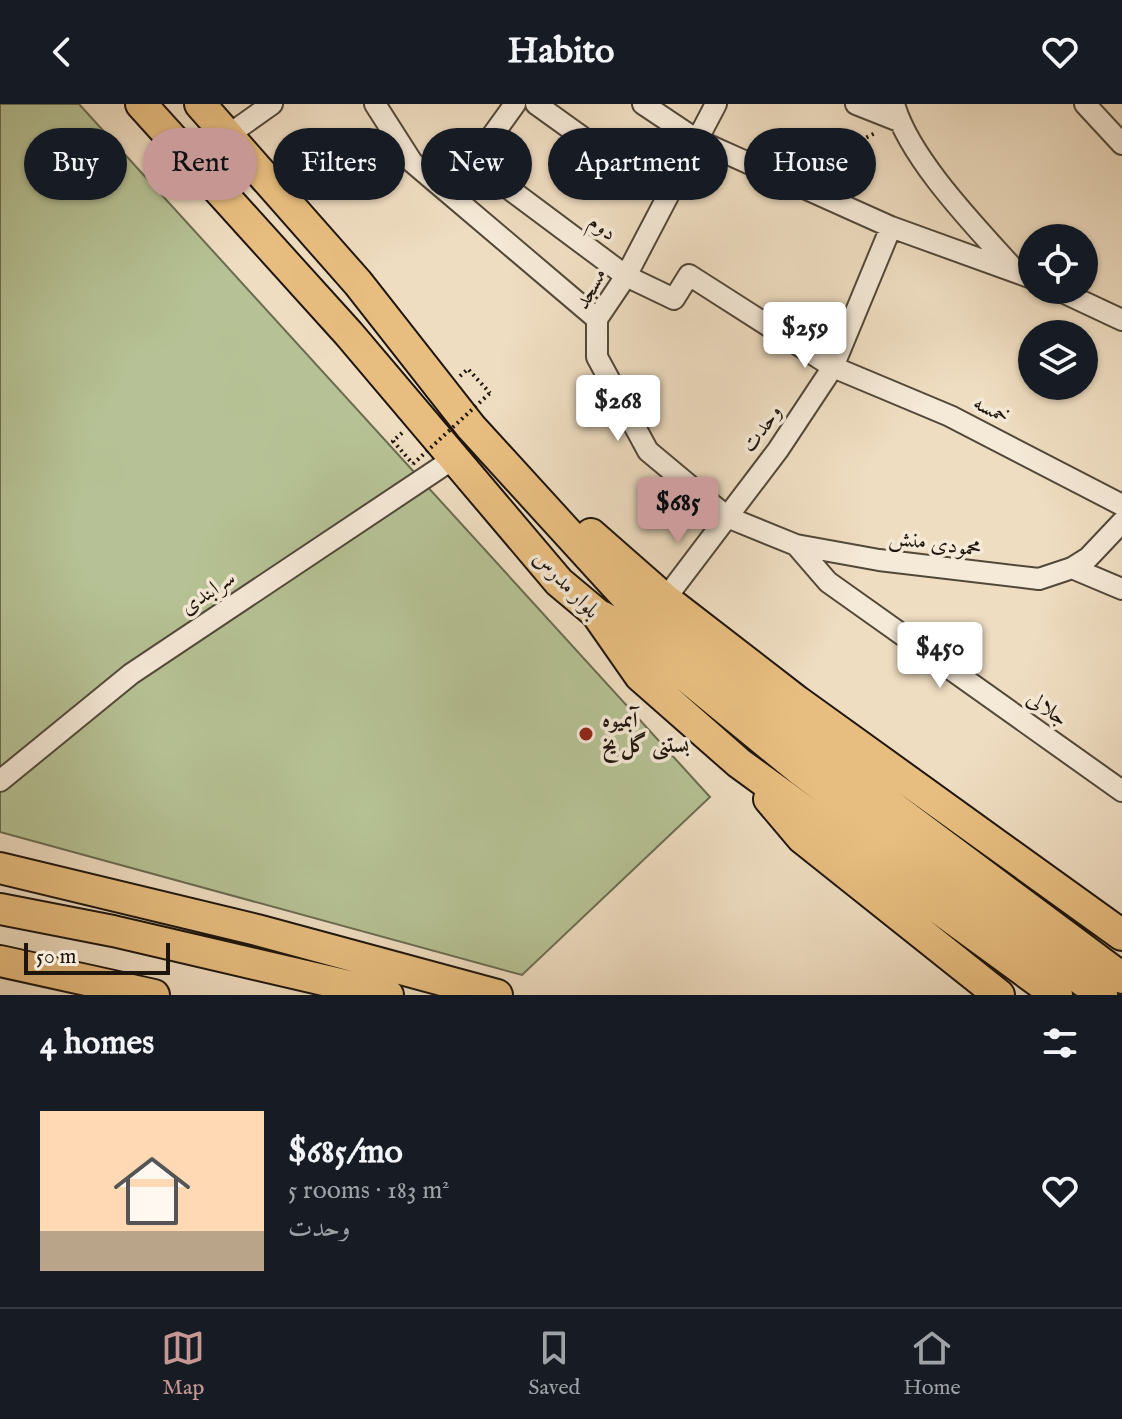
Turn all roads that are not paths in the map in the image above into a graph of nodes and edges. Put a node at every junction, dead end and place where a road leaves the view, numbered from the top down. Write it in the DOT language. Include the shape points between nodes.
graph roads {
  1 [pos="141,104"];
  2 [pos="200,104"];
  3 [pos="272,104"];
  4 [pos="375,104"];
  5 [pos="515,104"];
  6 [pos="536,104"];
  7 [pos="643,104"];
  8 [pos="716,104"];
  9 [pos="856,104"];
  10 [pos="915,104"];
  11 [pos="1085,104"];
  12 [pos="897,112"];
  13 [pos="220,128"];
  14 [pos="238,128"];
  15 [pos="498,128"];
  16 [pos="569,128"];
  17 [pos="679,128"];
  18 [pos="703,128"];
  19 [pos="1122,144"];
  20 [pos="728,154"];
  21 [pos="257,170"];
  22 [pos="421,170"];
  23 [pos="457,200"];
  24 [pos="524,200"];
  25 [pos="666,200"];
  26 [pos="891,227"];
  27 [pos="1018,269"];
  28 [pos="1018,272"];
  29 [pos="626,276"];
  30 [pos="1088,304"];
  31 [pos="597,319"];
  32 [pos="1122,320"];
  33 [pos="833,367"];
  34 [pos="471,427"];
  35 [pos="453,459"];
  36 [pos="1122,505"];
  37 [pos="727,517"];
  38 [pos="1122,522"];
  39 [pos="796,545"];
  40 [pos="1072,568"];
  41 [pos="1122,589"];
  42 [pos="665,599"];
  43 [pos="596,613"];
  44 [pos="739,763"];
  45 [pos="0,781"];
  46 [pos="1122,791"];
  47 [pos="0,868"];
  48 [pos="0,909"];
  49 [pos="1122,935"];
  50 [pos="0,961"];
  51 [pos="1113,982"];
  52 [pos="154,995"];
  53 [pos="388,995"];
  54 [pos="497,995"];
  55 [pos="999,995"];
  56 [pos="1057,995"];
  1 -- 35 [label="highway, بلوار مدرس" via="324,305"];
  2 -- 13 [label="highway"];
  3 -- 14 [label="street"];
  4 -- 22 [label="street"];
  5 -- 15 [label="street"];
  6 -- 16 [label="street"];
  7 -- 17 [label="street"];
  8 -- 18 [label="street, مسجد"];
  9 -- 12 [label="street"];
  10 -- 12 [label="street"];
  11 -- 19 [label="street"];
  12 -- 27 [label="street" via="956,203"];
  20 -- 26 [label="street"];
  21 -- 34 [label="highway" via="358,283"];
  23 -- 31 [label="street"];
  24 -- 29 [label="street, دوم"];
  25 -- 29 [label="street, مسجد"];
  26 -- 28 [label="street"];
  26 -- 33 [label="street, وحدت"];
  29 -- 31 [label="street, مسجد"];
  29 -- 33 [label="street, دوم" via="674,299 689,275"];
  30 -- 32 [label="street"];
  31 -- 37 [label="street, مسجد" via="597,357 648,451"];
  33 -- 36 [label="street, خمسه" via="950,416"];
  33 -- 37 [label="street, وحدت"];
  34 -- 42 [label="highway"];
  34 -- 51 [label="highway" via="638,610"];
  35 -- 43 [label="highway, بلوار مدرس" via="559,582"];
  35 -- 45 [label="street, سرابندی" via="131,674"];
  37 -- 39 [label="street, محمودی منش"];
  37 -- 42 [label="street, وحدت"];
  38 -- 40 [label="street, محمودی منش"];
  39 -- 40 [label="street, محمودی منش" via="990,576 1039,579"];
  39 -- 46 [label="street, جلالی" via="828,582"];
  40 -- 41 [label="street"];
  42 -- 49 [label="highway" via="809,710"];
  43 -- 44 [label="highway, بلوار مدرس" via="640,676"];
  43 -- 51 [label="highway" via="639,638 800,770"];
  44 -- 55 [label="highway" via="802,838"];
  44 -- 56 [label="highway, بلوار مدرس"];
  47 -- 54 [label="highway"];
  48 -- 53 [label="highway"];
  50 -- 52 [label="highway"];
}
